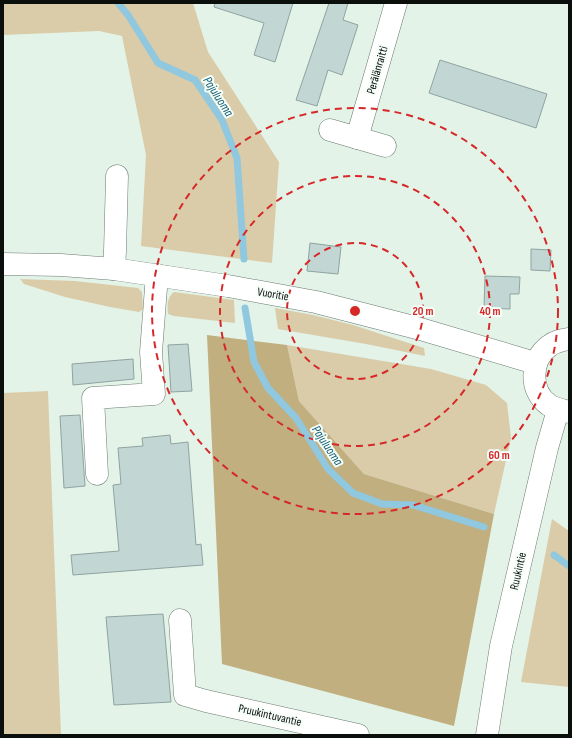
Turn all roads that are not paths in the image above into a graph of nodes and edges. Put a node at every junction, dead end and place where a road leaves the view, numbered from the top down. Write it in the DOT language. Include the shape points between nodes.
graph roads {
  1 [pos="396,3"];
  2 [pos="330,130"];
  3 [pos="357,138"];
  4 [pos="385,146"];
  5 [pos="117,176"];
  6 [pos="3,264"];
  7 [pos="114,269"];
  8 [pos="157,275"];
  9 [pos="569,339"];
  10 [pos="535,364"];
  11 [pos="564,411"];
  12 [pos="97,474"];
  13 [pos="180,620"];
  14 [pos="358,735"];
  15 [pos="487,735"];
  1 -- 3 [label="street, Perälänraitti"];
  2 -- 3 [label="street"];
  3 -- 4 [label="street"];
  5 -- 7 [label="street"];
  6 -- 7 [label="street, Vuoritie"];
  7 -- 8 [label="street, Vuoritie"];
  8 -- 10 [label="street, Vuoritie" via="316,302 417,328"];
  8 -- 12 [label="street" via="152,352 154,394 93,398"];
  9 -- 10 [label="street" via="549,345"];
  10 -- 11 [label="street" via="535,386 540,396 548,404"];
  11 -- 15 [label="street, Ruukintie" via="547,448 501,646"];
  13 -- 14 [label="street, Pruukintuvantie" via="185,695"];
}
